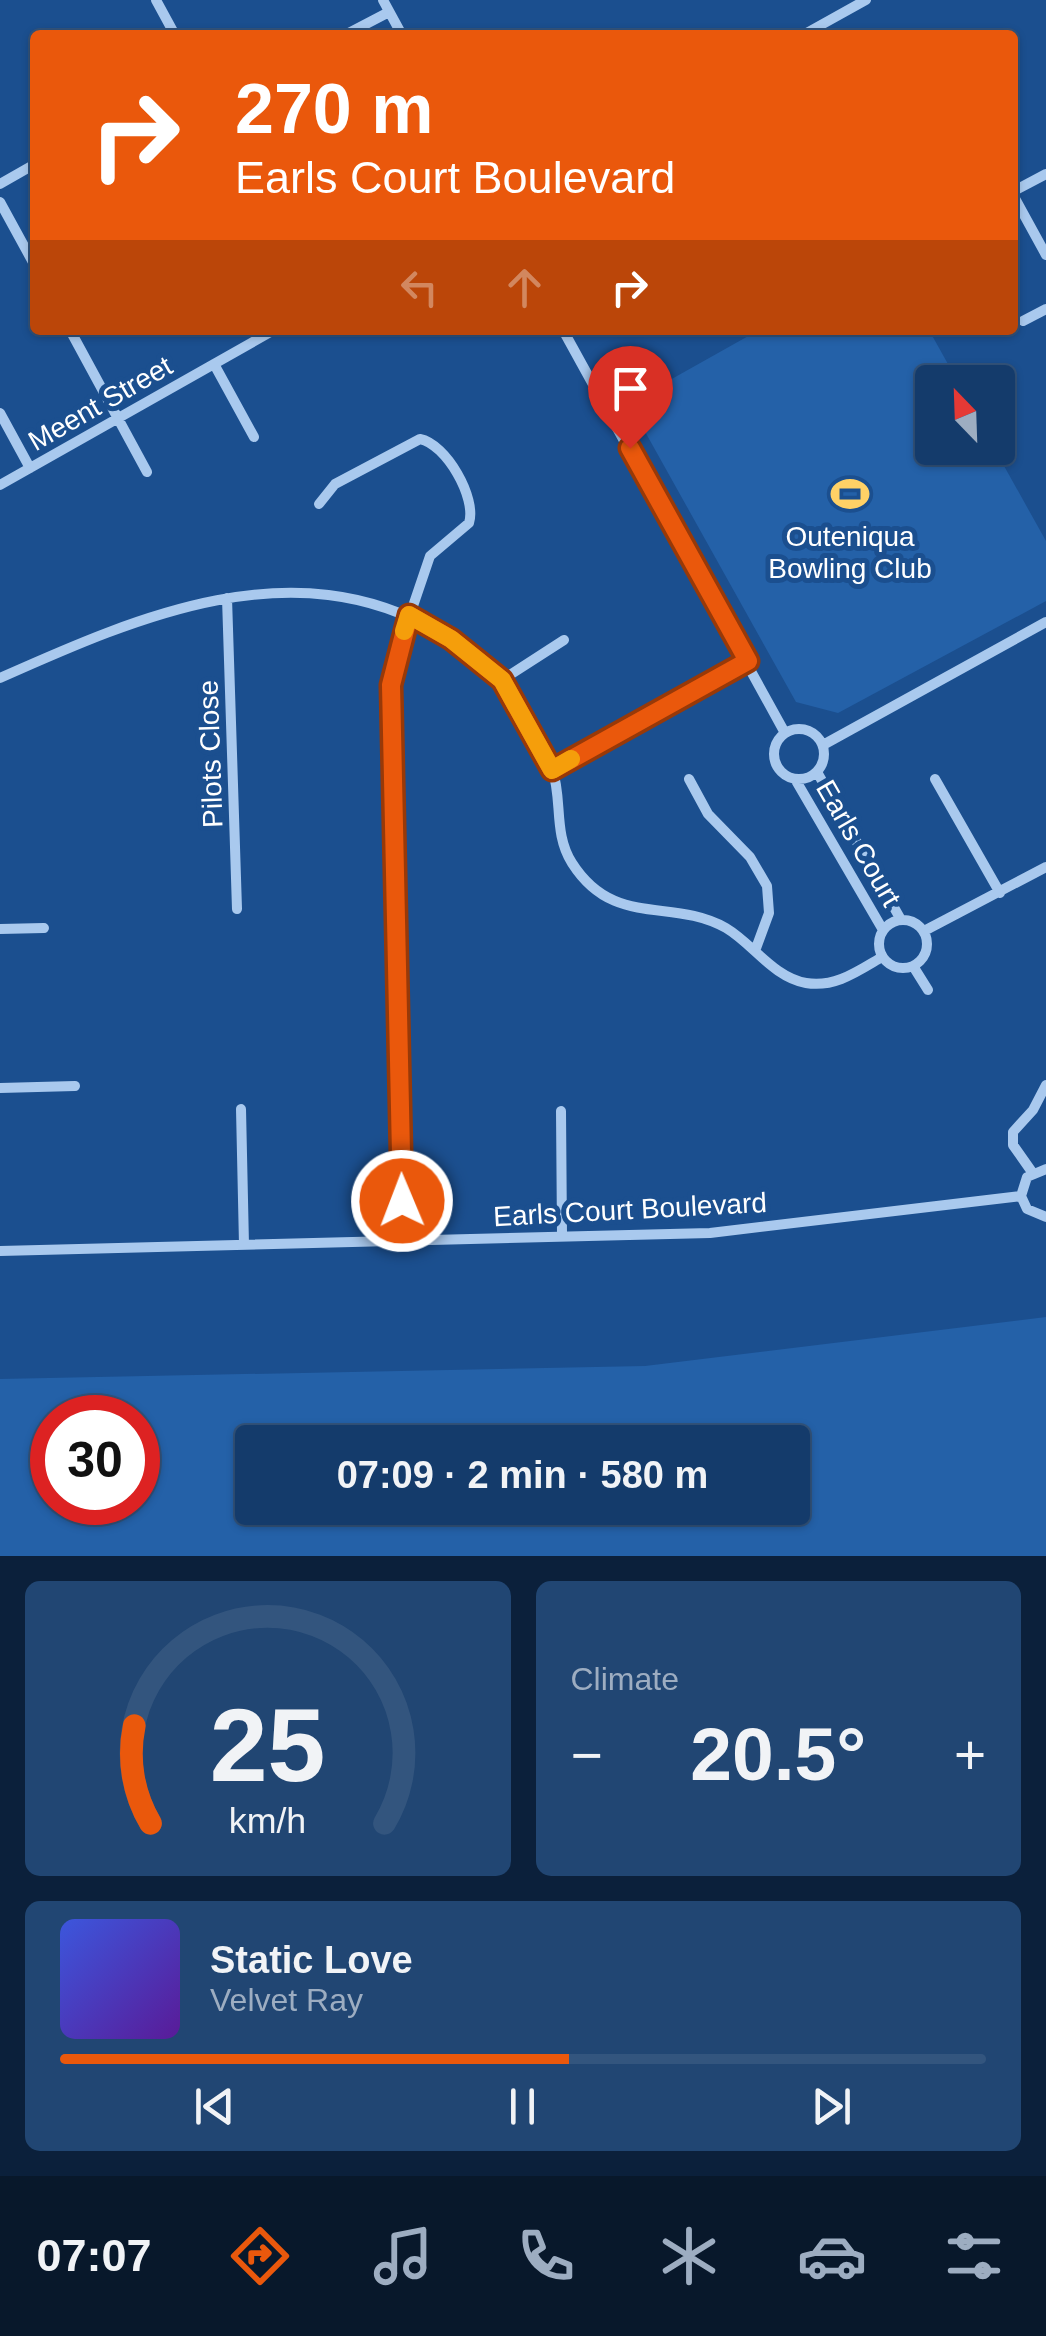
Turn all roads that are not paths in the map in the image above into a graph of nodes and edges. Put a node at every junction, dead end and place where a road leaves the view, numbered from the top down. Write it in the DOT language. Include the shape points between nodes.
graph roads {
  1 [pos="156,0"];
  2 [pos="383,0"];
  3 [pos="866,0"];
  4 [pos="389,12"];
  5 [pos="173,30"];
  6 [pos="355,30"];
  7 [pos="399,30"];
  8 [pos="812,30"];
  9 [pos="30,167"];
  10 [pos="1046,174"];
  11 [pos="0,184"];
  12 [pos="1018,190"];
  13 [pos="0,202"];
  14 [pos="1018,204"];
  15 [pos="1046,255"];
  16 [pos="30,257"];
  17 [pos="1046,309"];
  18 [pos="1022,321"];
  19 [pos="73,335"];
  20 [pos="265,335"];
  21 [pos="566,335"];
  22 [pos="214,364"];
  23 [pos="0,412"];
  24 [pos="119,418"];
  25 [pos="254,437"];
  26 [pos="30,468"];
  27 [pos="148,472"];
  28 [pos="0,485"];
  29 [pos="320,504"];
  30 [pos="228,598"];
  31 [pos="409,615"];
  32 [pos="1046,622"];
  33 [pos="564,640"];
  34 [pos="748,661"];
  35 [pos="0,678"];
  36 [pos="502,680"];
  37 [pos="785,733"];
  38 [pos="823,745"];
  39 [pos="552,770"];
  40 [pos="818,772"];
  41 [pos="935,779"];
  42 [pos="689,780"];
  43 [pos="795,780"];
  44 [pos="1046,867"];
  45 [pos="1000,893"];
  46 [pos="236,909"];
  47 [pos="900,918"];
  48 [pos="44,928"];
  49 [pos="0,929"];
  50 [pos="883,930"];
  51 [pos="924,932"];
  52 [pos="754,950"];
  53 [pos="882,957"];
  54 [pos="914,966"];
  55 [pos="928,990"];
  56 [pos="75,1086"];
  57 [pos="1046,1086"];
  58 [pos="0,1088"];
  59 [pos="242,1109"];
  60 [pos="561,1112"];
  61 [pos="1046,1169"];
  62 [pos="1032,1172"];
  63 [pos="1020,1196"];
  64 [pos="1046,1217"];
  65 [pos="562,1235"];
  66 [pos="403,1241"];
  67 [pos="244,1246"];
  68 [pos="0,1251"];
  1 -- 5 [label="street"];
  2 -- 4 [label="street"];
  3 -- 8 [label="street"];
  4 -- 6 [label="street"];
  4 -- 7 [label="street"];
  9 -- 11 [label="street"];
  10 -- 12 [label="street"];
  13 -- 16 [label="street"];
  14 -- 15 [label="street"];
  17 -- 18 [label="street"];
  19 -- 24 [label="street"];
  20 -- 22 [label="street, Meent Street"];
  21 -- 34 [label="street"];
  22 -- 24 [label="street, Meent Street"];
  22 -- 25 [label="street"];
  23 -- 26 [label="street"];
  24 -- 26 [label="street, Meent Street"];
  24 -- 27 [label="street"];
  26 -- 28 [label="street, Meent Street"];
  29 -- 31 [label="street" via="336,484 409,443 420,439 440,448 472,515 430,556"];
  30 -- 31 [label="street" via="320,592"];
  30 -- 35 [label="street" via="189,603"];
  30 -- 46 [label="street, Pilots Close"];
  31 -- 36 [label="street"];
  31 -- 66 [label="street" via="391,685"];
  32 -- 38 [label="street"];
  33 -- 36 [label="street"];
  34 -- 37 [label="street"];
  34 -- 39 [label="lane"];
  36 -- 39 [label="street"];
  37 -- 38 [label="street" via="802,729"];
  37 -- 43 [label="street" via="774,754 784,775"];
  38 -- 40 [label="street"];
  39 -- 52 [label="street" via="560,836 583,878 628,908 711,920"];
  40 -- 43 [label="street"];
  40 -- 47 [label="street, Earls Court"];
  41 -- 45 [label="street"];
  42 -- 52 [label="street" via="708,814 768,886 770,913"];
  43 -- 50 [label="street, Earls Court"];
  44 -- 45 [label="street"];
  45 -- 51 [label="street"];
  47 -- 50 [label="street"];
  47 -- 51 [label="street"];
  48 -- 49 [label="street"];
  50 -- 53 [label="street"];
  51 -- 54 [label="street" via="926,951"];
  52 -- 53 [label="street" via="789,978 808,983 841,980"];
  53 -- 54 [label="street" via="894,966"];
  54 -- 55 [label="street"];
  56 -- 58 [label="street"];
  57 -- 62 [label="street" via="1012,1132"];
  59 -- 67 [label="street"];
  60 -- 65 [label="street"];
  61 -- 62 [label="street"];
  62 -- 63 [label="street"];
  63 -- 64 [label="street" via="1027,1209"];
  63 -- 65 [label="street, Earls Court Boulevard" via="710,1233"];
  65 -- 66 [label="street, Earls Court Boulevard"];
  66 -- 67 [label="street, Earls Court Boulevard"];
  67 -- 68 [label="street, Earls Court Boulevard"];
}
